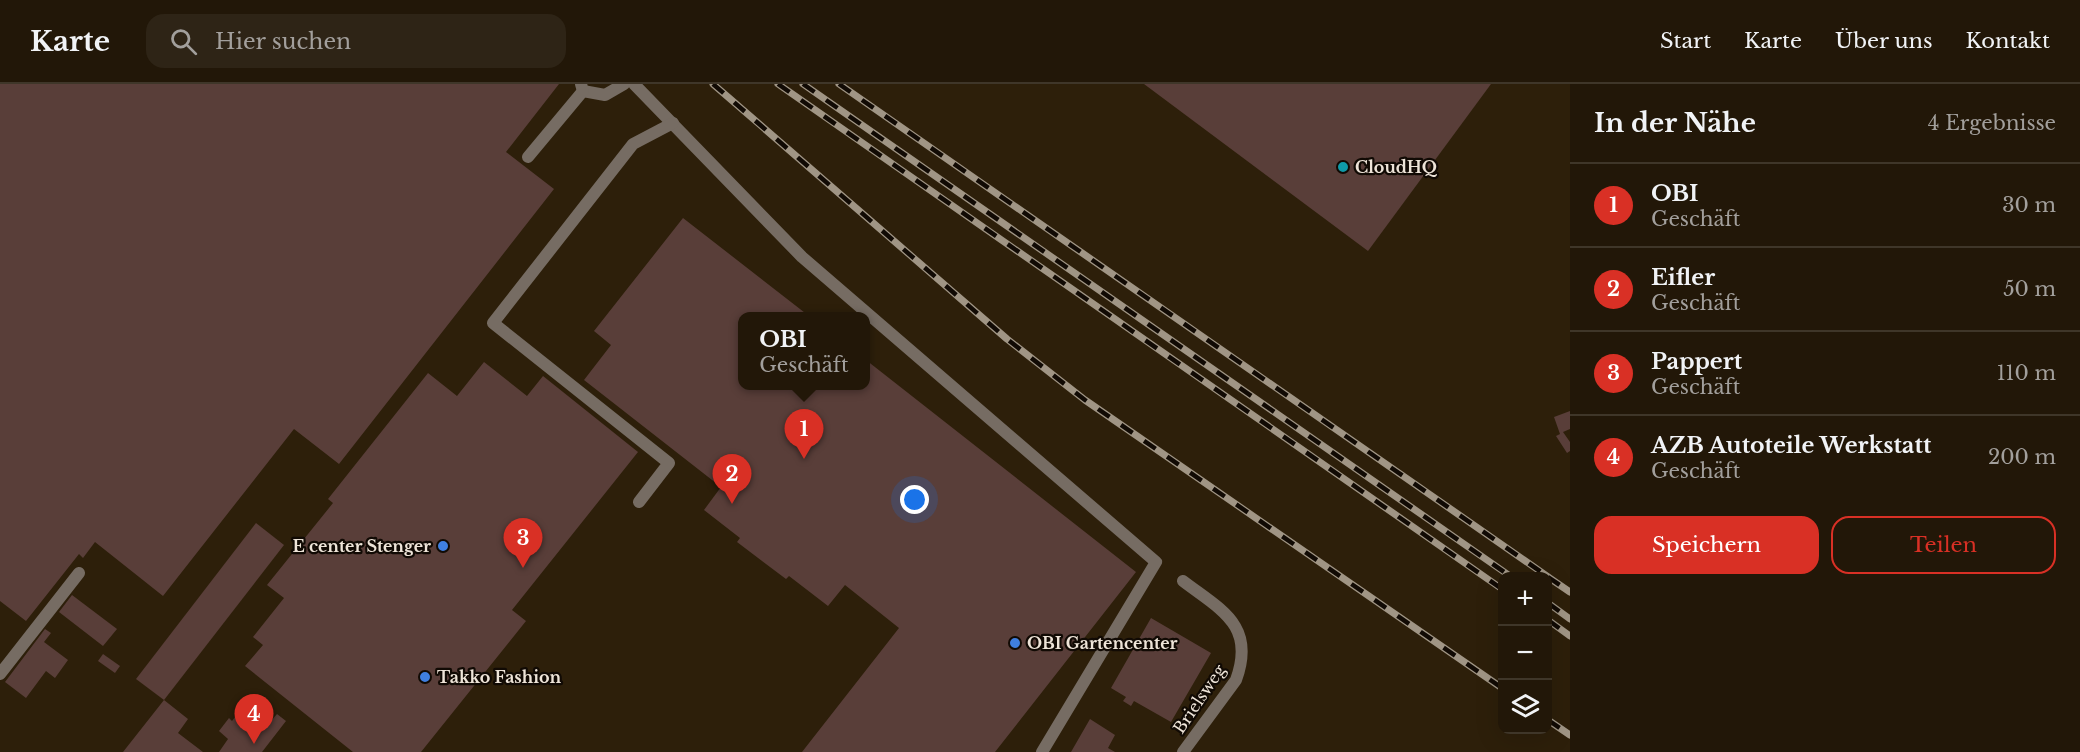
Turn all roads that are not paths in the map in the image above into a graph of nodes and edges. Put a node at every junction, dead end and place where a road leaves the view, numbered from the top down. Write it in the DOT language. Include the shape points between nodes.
graph roads {
  1 [pos="624,84"];
  2 [pos="634,84"];
  3 [pos="582,87"];
  4 [pos="673,123"];
  5 [pos="528,157"];
  6 [pos="864,312"];
  7 [pos="870,318"];
  8 [pos="639,502"];
  9 [pos="79,573"];
  10 [pos="1183,581"];
  11 [pos="0,674"];
  12 [pos="1042,752"];
  13 [pos="1183,752"];
  1 -- 3 [label="street" via="604,95"];
  2 -- 4 [label="street"];
  3 -- 5 [label="street"];
  4 -- 6 [label="street" via="802,257"];
  4 -- 8 [label="street" via="633,144 493,323 669,463"];
  7 -- 12 [label="street" via="1156,562"];
  9 -- 11 [label="street"];
  10 -- 13 [label="street, Brielsweg" via="1226,613 1236,626 1242,650 1236,680"];
}
